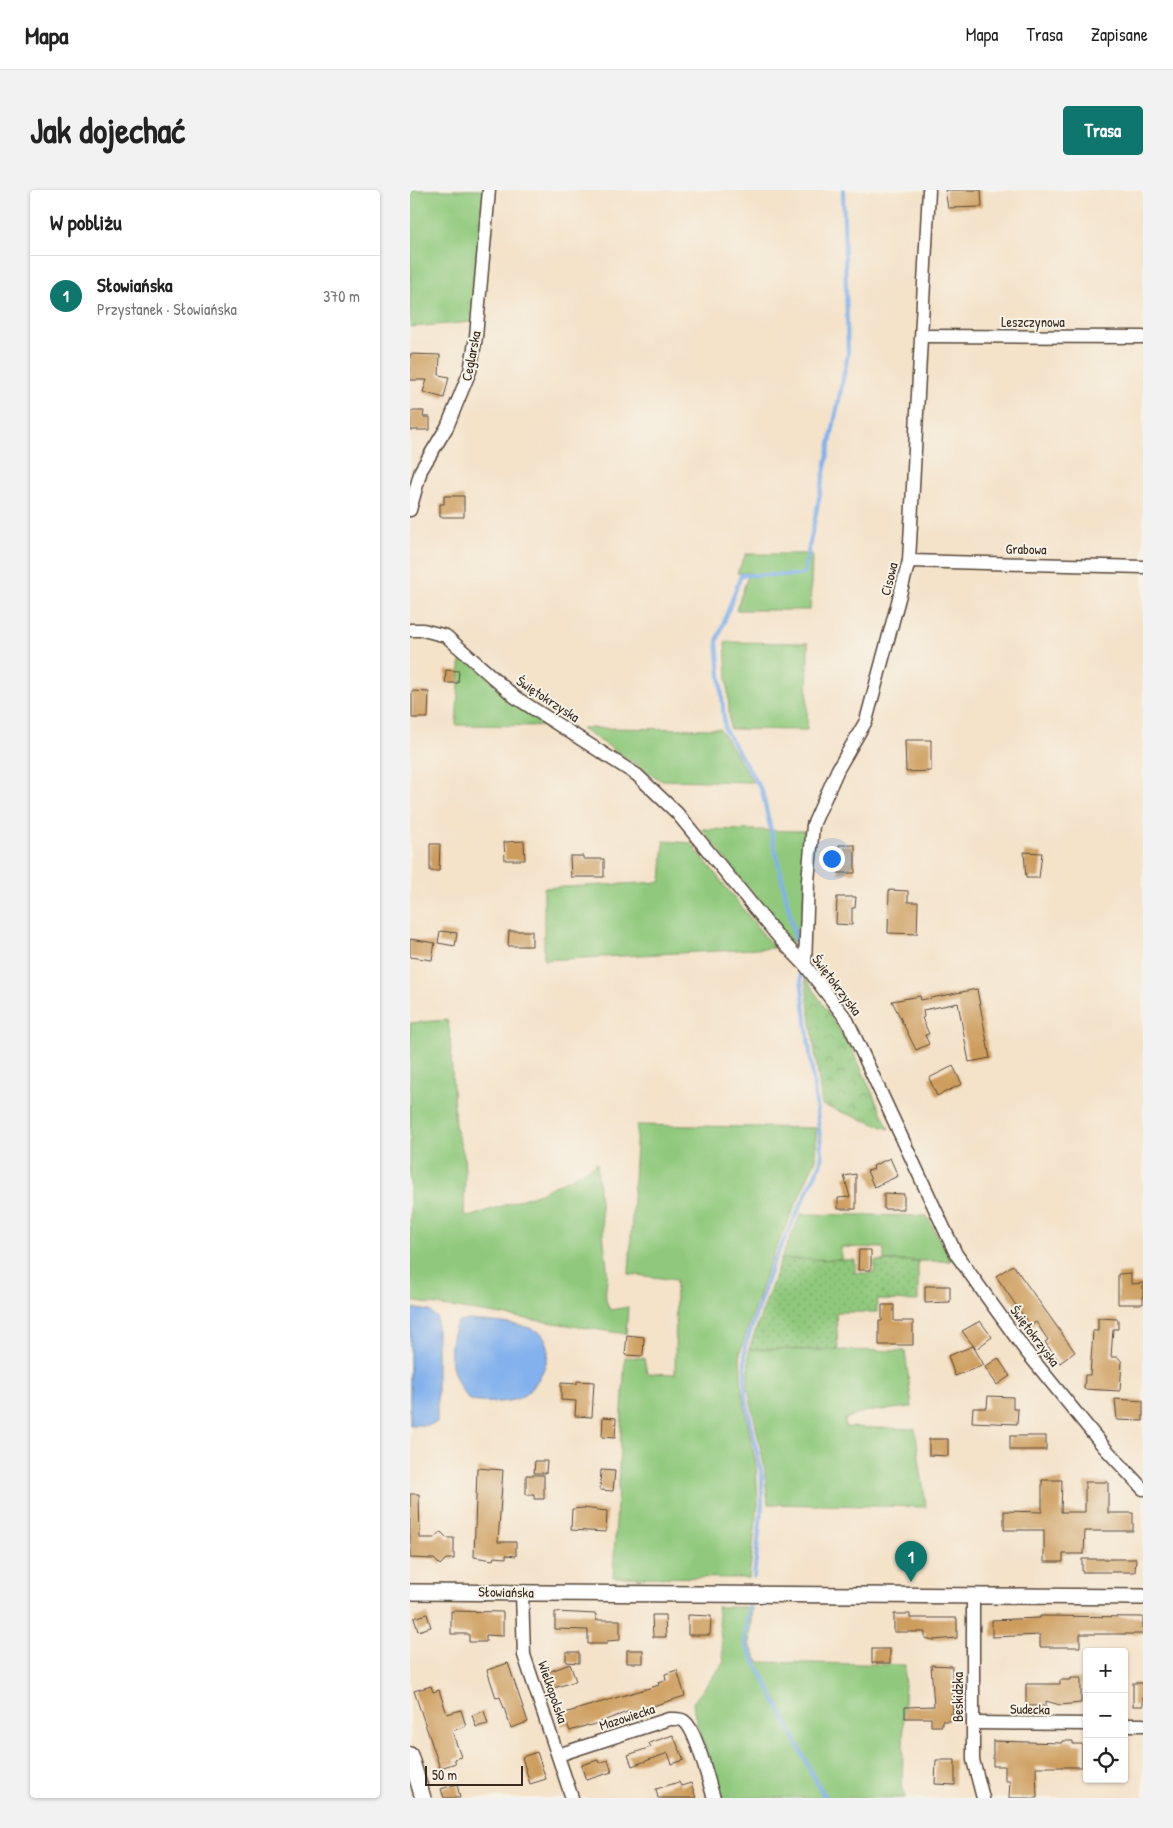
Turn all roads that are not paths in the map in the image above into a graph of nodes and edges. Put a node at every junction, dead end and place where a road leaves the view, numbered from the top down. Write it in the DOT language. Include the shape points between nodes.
graph roads {
  1 [pos="489,190"];
  2 [pos="929,190"];
  3 [pos="923,336"];
  4 [pos="1143,337"];
  5 [pos="410,510"];
  6 [pos="909,561"];
  7 [pos="1143,567"];
  8 [pos="410,630"];
  9 [pos="805,961"];
  10 [pos="1143,1489"];
  11 [pos="410,1592"];
  12 [pos="522,1593"];
  13 [pos="973,1595"];
  14 [pos="1143,1597"];
  15 [pos="973,1723"];
  16 [pos="1083,1724"];
  17 [pos="1128,1725"];
  18 [pos="1143,1725"];
  19 [pos="410,1755"];
  20 [pos="558,1755"];
  21 [pos="423,1798"];
  22 [pos="572,1798"];
  23 [pos="714,1798"];
  24 [pos="983,1798"];
  1 -- 5 [label="street, Ceglarska" via="470,372 447,427 421,470"];
  2 -- 3 [label="street, Cisowa"];
  3 -- 4 [label="street, Leszczynowa"];
  3 -- 6 [label="street, Cisowa"];
  6 -- 7 [label="street, Grabowa"];
  6 -- 9 [label="street, Cisowa" via="866,721 838,769 813,825"];
  8 -- 9 [label="street, Świętokrzyska" via="446,636 515,697 637,775 677,813 781,940"];
  9 -- 10 [label="street, Świętokrzyska" via="847,1020 956,1254 1025,1350 1109,1453"];
  11 -- 12 [label="street, Słowiańska"];
  12 -- 13 [label="street, Słowiańska"];
  12 -- 20 [label="street, Wielkopolska" via="524,1654"];
  13 -- 14 [label="street, Słowiańska"];
  13 -- 15 [label="street, Beskidzka"];
  15 -- 16 [label="street, Sudecka"];
  15 -- 24 [label="street, Beskidzka" via="973,1760"];
  17 -- 18 [label="street"];
  19 -- 21 [label="street"];
  20 -- 22 [label="street, Wielkopolska"];
  20 -- 23 [label="street, Mazowiecka" via="677,1718 684,1720 692,1733"];
}
